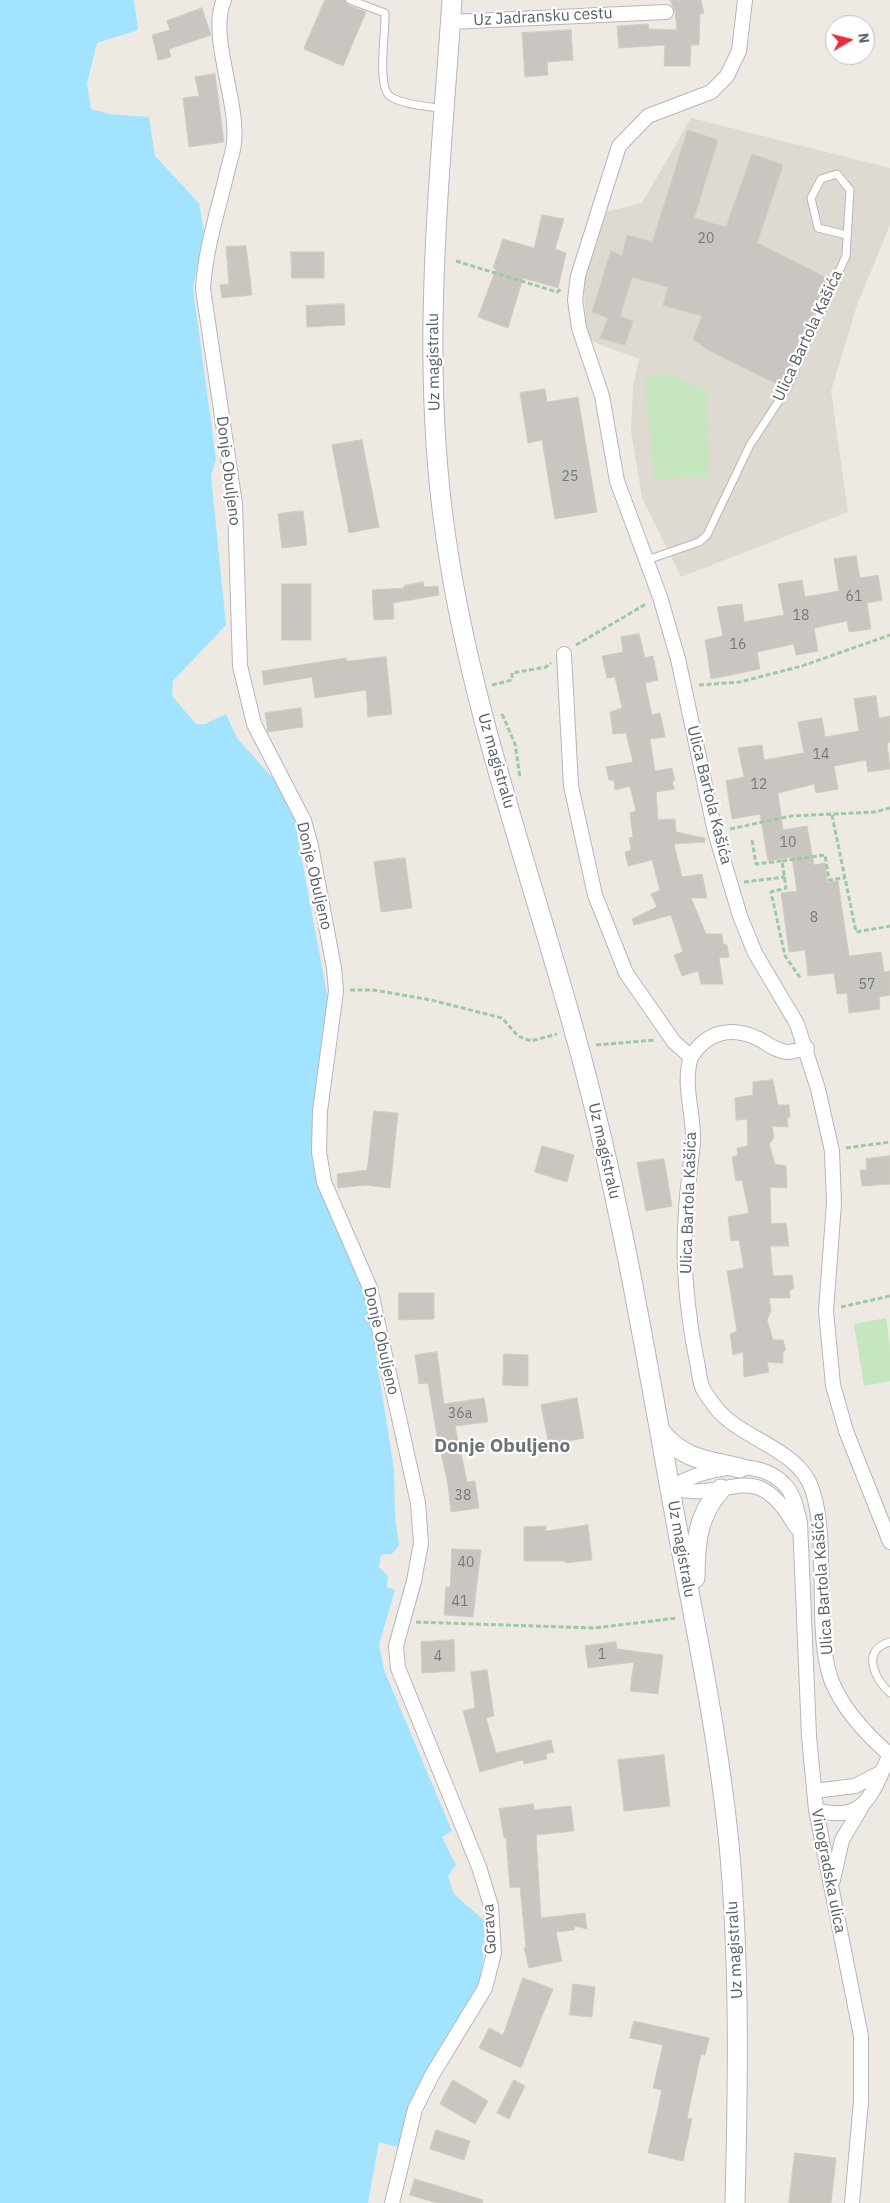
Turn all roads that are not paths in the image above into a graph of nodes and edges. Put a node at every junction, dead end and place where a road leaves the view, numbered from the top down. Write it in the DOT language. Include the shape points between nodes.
graph roads {
  1 [pos="224,0"];
  2 [pos="350,0"];
  3 [pos="452,0"];
  4 [pos="746,0"];
  5 [pos="666,12"];
  6 [pos="450,22"];
  7 [pos="444,109"];
  8 [pos="847,235"];
  9 [pos="647,560"];
  10 [pos="564,654"];
  11 [pos="807,1048"];
  12 [pos="691,1056"];
  13 [pos="660,1431"];
  14 [pos="740,1468"];
  15 [pos="670,1488"];
  16 [pos="721,1490"];
  17 [pos="802,1537"];
  18 [pos="890,1542"];
  19 [pos="403,1621"];
  20 [pos="687,1622"];
  21 [pos="890,1642"];
  22 [pos="890,1693"];
  23 [pos="890,1755"];
  24 [pos="880,1774"];
  25 [pos="814,1791"];
  26 [pos="862,1807"];
  27 [pos="816,1810"];
  28 [pos="831,1893"];
  29 [pos="392,2203"];
  30 [pos="735,2203"];
  31 [pos="852,2203"];
  1 -- 19 [label="street, Donje Obuljeno" via="220,35 233,108 234,143 204,264 203,289 235,504 240,666 254,724 304,821 336,990 320,1111 319,1152 324,1182 370,1288 418,1503 421,1543"];
  2 -- 7 [label="lane" via="385,14 382,75 388,96"];
  3 -- 6 [label="main road, Uz Jadransku cestu"];
  4 -- 9 [label="street, Ulica Bartola Kašića" via="739,51 727,76 711,92 648,116 619,146 578,276 574,300 579,328 602,396 617,481"];
  5 -- 6 [label="street, Uz Jadransku cestu"];
  6 -- 7 [label="main road, Uz Jadransku cestu"];
  7 -- 13 [label="main road, Uz magistralu" via="438,186 433,372 435,434 446,538 475,687 576,1035 605,1151"];
  8 -- 8 [label="lane, Ulica Bartola Kašića" via="850,190 838,174 821,179 811,198 818,228"];
  8 -- 9 [label="lane, Ulica Bartola Kašića" via="846,256 786,390 750,445 714,525 699,542"];
  9 -- 11 [label="street, Ulica Bartola Kašića" via="684,686 715,832 731,884 755,953 797,1024"];
  10 -- 12 [label="street" via="571,786 595,895 626,973 668,1034"];
  11 -- 12 [label="street" via="789,1052 744,1033 731,1031 706,1040"];
  11 -- 18 [label="street, Ulica Bartola Kašića" via="832,1151 834,1203 826,1311 833,1385 846,1431"];
  12 -- 23 [label="street, Ulica Bartola Kašića" via="687,1087 693,1140 686,1213 686,1282 702,1388 734,1427 780,1453 802,1471 811,1486 820,1531 826,1650 832,1682 850,1714"];
  13 -- 14 [label="main road" via="670,1443 690,1457"];
  13 -- 15 [label="main road, Uz magistralu"];
  14 -- 15 [label="street, Vinogradska ulica" via="692,1477"];
  14 -- 17 [label="street, Vinogradska ulica" via="772,1474 787,1487 796,1504"];
  15 -- 16 [label="street, Vinogradska ulica" via="692,1493"];
  15 -- 20 [label="main road, Uz magistralu"];
  16 -- 17 [label="street, Vinogradska ulica" via="749,1484 764,1488 786,1509"];
  16 -- 20 [label="main road" via="709,1502 697,1534"];
  17 -- 25 [label="street, Vinogradska ulica"];
  19 -- 29 [label="street, Gorava" via="396,1646 398,1668 479,1867 491,1906 494,1953 486,1988 432,2075 415,2109"];
  20 -- 30 [label="main road, Uz magistralu" via="719,1764 735,1919 738,2000"];
  21 -- 22 [label="lane" via="879,1647 873,1656 872,1668"];
  23 -- 24 [label="street, Ulica Bartola Kašića"];
  24 -- 25 [label="street" via="855,1786"];
  24 -- 26 [label="street, Ulica Bartola Kašića"];
  25 -- 27 [label="street, Vinogradska ulica"];
  26 -- 27 [label="street" via="840,1815"];
  26 -- 28 [label="street, Ulica Bartola Kašića" via="842,1840"];
  27 -- 28 [label="street, Vinogradska ulica"];
  28 -- 31 [label="street, Vinogradska ulica" via="861,2036 861,2100"];
}
